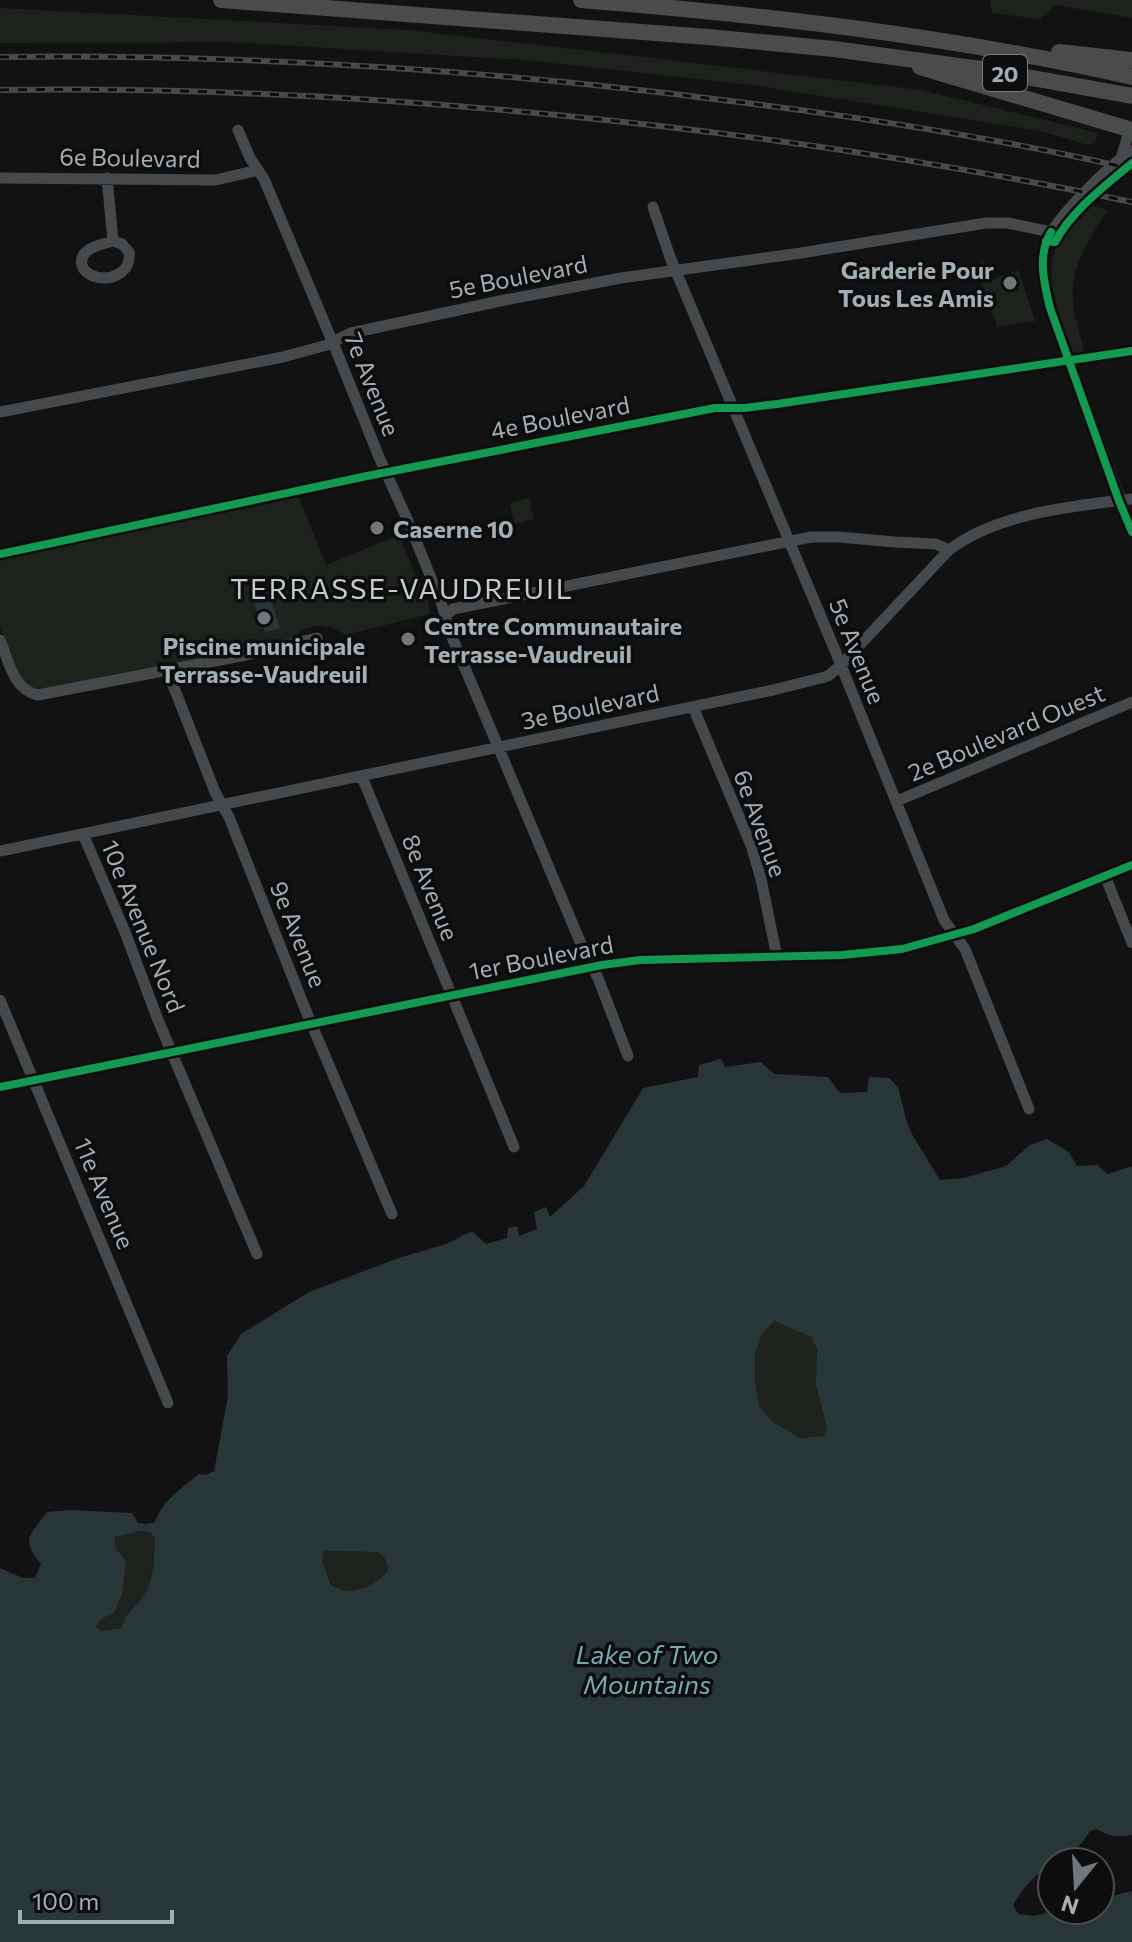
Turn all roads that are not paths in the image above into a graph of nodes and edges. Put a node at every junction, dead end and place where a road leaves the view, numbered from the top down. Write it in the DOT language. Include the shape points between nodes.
graph roads {
  1 [pos="221,0"];
  2 [pos="581,0"];
  3 [pos="966,44"];
  4 [pos="877,54"];
  5 [pos="1132,60"];
  6 [pos="1132,77"];
  7 [pos="1132,96"];
  8 [pos="238,130"];
  9 [pos="1132,131"];
  10 [pos="1132,151"];
  11 [pos="1121,158"];
  12 [pos="258,170"];
  13 [pos="0,178"];
  14 [pos="107,178"];
  15 [pos="653,207"];
  16 [pos="1051,232"];
  17 [pos="113,241"];
  18 [pos="676,271"];
  19 [pos="333,342"];
  20 [pos="1132,351"];
  21 [pos="1069,360"];
  22 [pos="732,408"];
  23 [pos="0,412"];
  24 [pos="386,472"];
  25 [pos="1132,499"];
  26 [pos="1119,501"];
  27 [pos="1132,532"];
  28 [pos="788,540"];
  29 [pos="949,550"];
  30 [pos="0,554"];
  31 [pos="445,616"];
  32 [pos="317,638"];
  33 [pos="0,640"];
  34 [pos="840,666"];
  35 [pos="167,670"];
  36 [pos="1132,702"];
  37 [pos="693,707"];
  38 [pos="500,747"];
  39 [pos="362,777"];
  40 [pos="897,801"];
  41 [pos="223,805"];
  42 [pos="83,834"];
  43 [pos="0,851"];
  44 [pos="1132,865"];
  45 [pos="1105,876"];
  46 [pos="955,935"];
  47 [pos="1132,943"];
  48 [pos="777,957"];
  49 [pos="591,967"];
  50 [pos="452,995"];
  51 [pos="0,1000"];
  52 [pos="312,1024"];
  53 [pos="172,1053"];
  54 [pos="628,1056"];
  55 [pos="34,1080"];
  56 [pos="0,1087"];
  57 [pos="1029,1109"];
  58 [pos="514,1147"];
  59 [pos="392,1214"];
  60 [pos="257,1254"];
  61 [pos="168,1403"];
  1 -- 4 [label="highway, 20"];
  2 -- 3 [label="highway, 20" via="767,17"];
  3 -- 5 [label="highway"];
  3 -- 6 [label="highway, 20"];
  4 -- 7 [label="highway, 20"];
  4 -- 9 [label="highway"];
  8 -- 12 [label="street, 7e Avenue"];
  9 -- 11 [label="street"];
  10 -- 11 [label="street"];
  11 -- 16 [label="street"];
  12 -- 14 [label="street, 6e Boulevard" via="216,180"];
  12 -- 19 [label="street, 7e Avenue"];
  13 -- 14 [label="street, 6e Boulevard"];
  14 -- 17 [label="street"];
  15 -- 18 [label="street, 5e Avenue"];
  16 -- 18 [label="street, 5e Boulevard" via="986,223"];
  16 -- 21 [label="street" via="1044,247 1044,280"];
  18 -- 19 [label="street, 5e Boulevard" via="478,306 351,333"];
  18 -- 22 [label="street, 5e Avenue"];
  19 -- 23 [label="street, 5e Boulevard" via="283,357"];
  19 -- 24 [label="street, 7e Avenue"];
  20 -- 21 [label="street, 4e Boulevard"];
  21 -- 22 [label="street, 4e Boulevard"];
  21 -- 26 [label="street"];
  22 -- 24 [label="street, 4e Boulevard"];
  22 -- 28 [label="street, 5e Avenue"];
  24 -- 30 [label="street, 4e Boulevard"];
  24 -- 31 [label="street, 7e Avenue"];
  25 -- 26 [label="street, 3e Boulevard"];
  26 -- 27 [label="street"];
  26 -- 29 [label="street, 3e Boulevard" via="999,524"];
  28 -- 29 [label="street" via="839,537 936,544"];
  28 -- 31 [label="street" via="453,609"];
  28 -- 34 [label="street, 5e Avenue"];
  29 -- 34 [label="street, 3e Boulevard"];
  31 -- 38 [label="street, 7e Avenue"];
  32 -- 35 [label="street"];
  33 -- 35 [label="street" via="20,687 38,695"];
  34 -- 37 [label="street, 3e Boulevard" via="802,684"];
  34 -- 40 [label="street, 5e Avenue"];
  35 -- 41 [label="street, 9e Avenue"];
  36 -- 40 [label="street, 2e Boulevard Ouest"];
  37 -- 38 [label="street, 3e Boulevard"];
  37 -- 48 [label="street, 6e Avenue" via="754,856"];
  38 -- 39 [label="street, 3e Boulevard"];
  38 -- 49 [label="street, 7e Avenue"];
  39 -- 41 [label="street, 3e Boulevard"];
  39 -- 50 [label="street, 8e Avenue"];
  40 -- 46 [label="street, 5e Avenue" via="944,920"];
  41 -- 42 [label="street, 3e Boulevard"];
  41 -- 52 [label="street, 9e Avenue"];
  42 -- 43 [label="street, 3e Boulevard"];
  42 -- 53 [label="street, 10e Avenue Nord"];
  44 -- 45 [label="street, 1er Boulevard"];
  45 -- 46 [label="street, 1er Boulevard"];
  45 -- 47 [label="street"];
  46 -- 48 [label="street, 1er Boulevard" via="884,952"];
  46 -- 57 [label="street, 5e Avenue"];
  48 -- 49 [label="street, 1er Boulevard" via="640,960"];
  49 -- 50 [label="street, 1er Boulevard"];
  49 -- 54 [label="street, 7e Avenue"];
  50 -- 52 [label="street, 1er Boulevard"];
  50 -- 58 [label="street, 8e Avenue"];
  51 -- 55 [label="street, 11e Avenue"];
  52 -- 53 [label="street, 1er Boulevard"];
  52 -- 59 [label="street, 9e Avenue"];
  53 -- 55 [label="street, 1er Boulevard"];
  53 -- 60 [label="street, 10e Avenue Nord"];
  55 -- 56 [label="street, 1er Boulevard"];
  55 -- 61 [label="street, 11e Avenue"];
}
